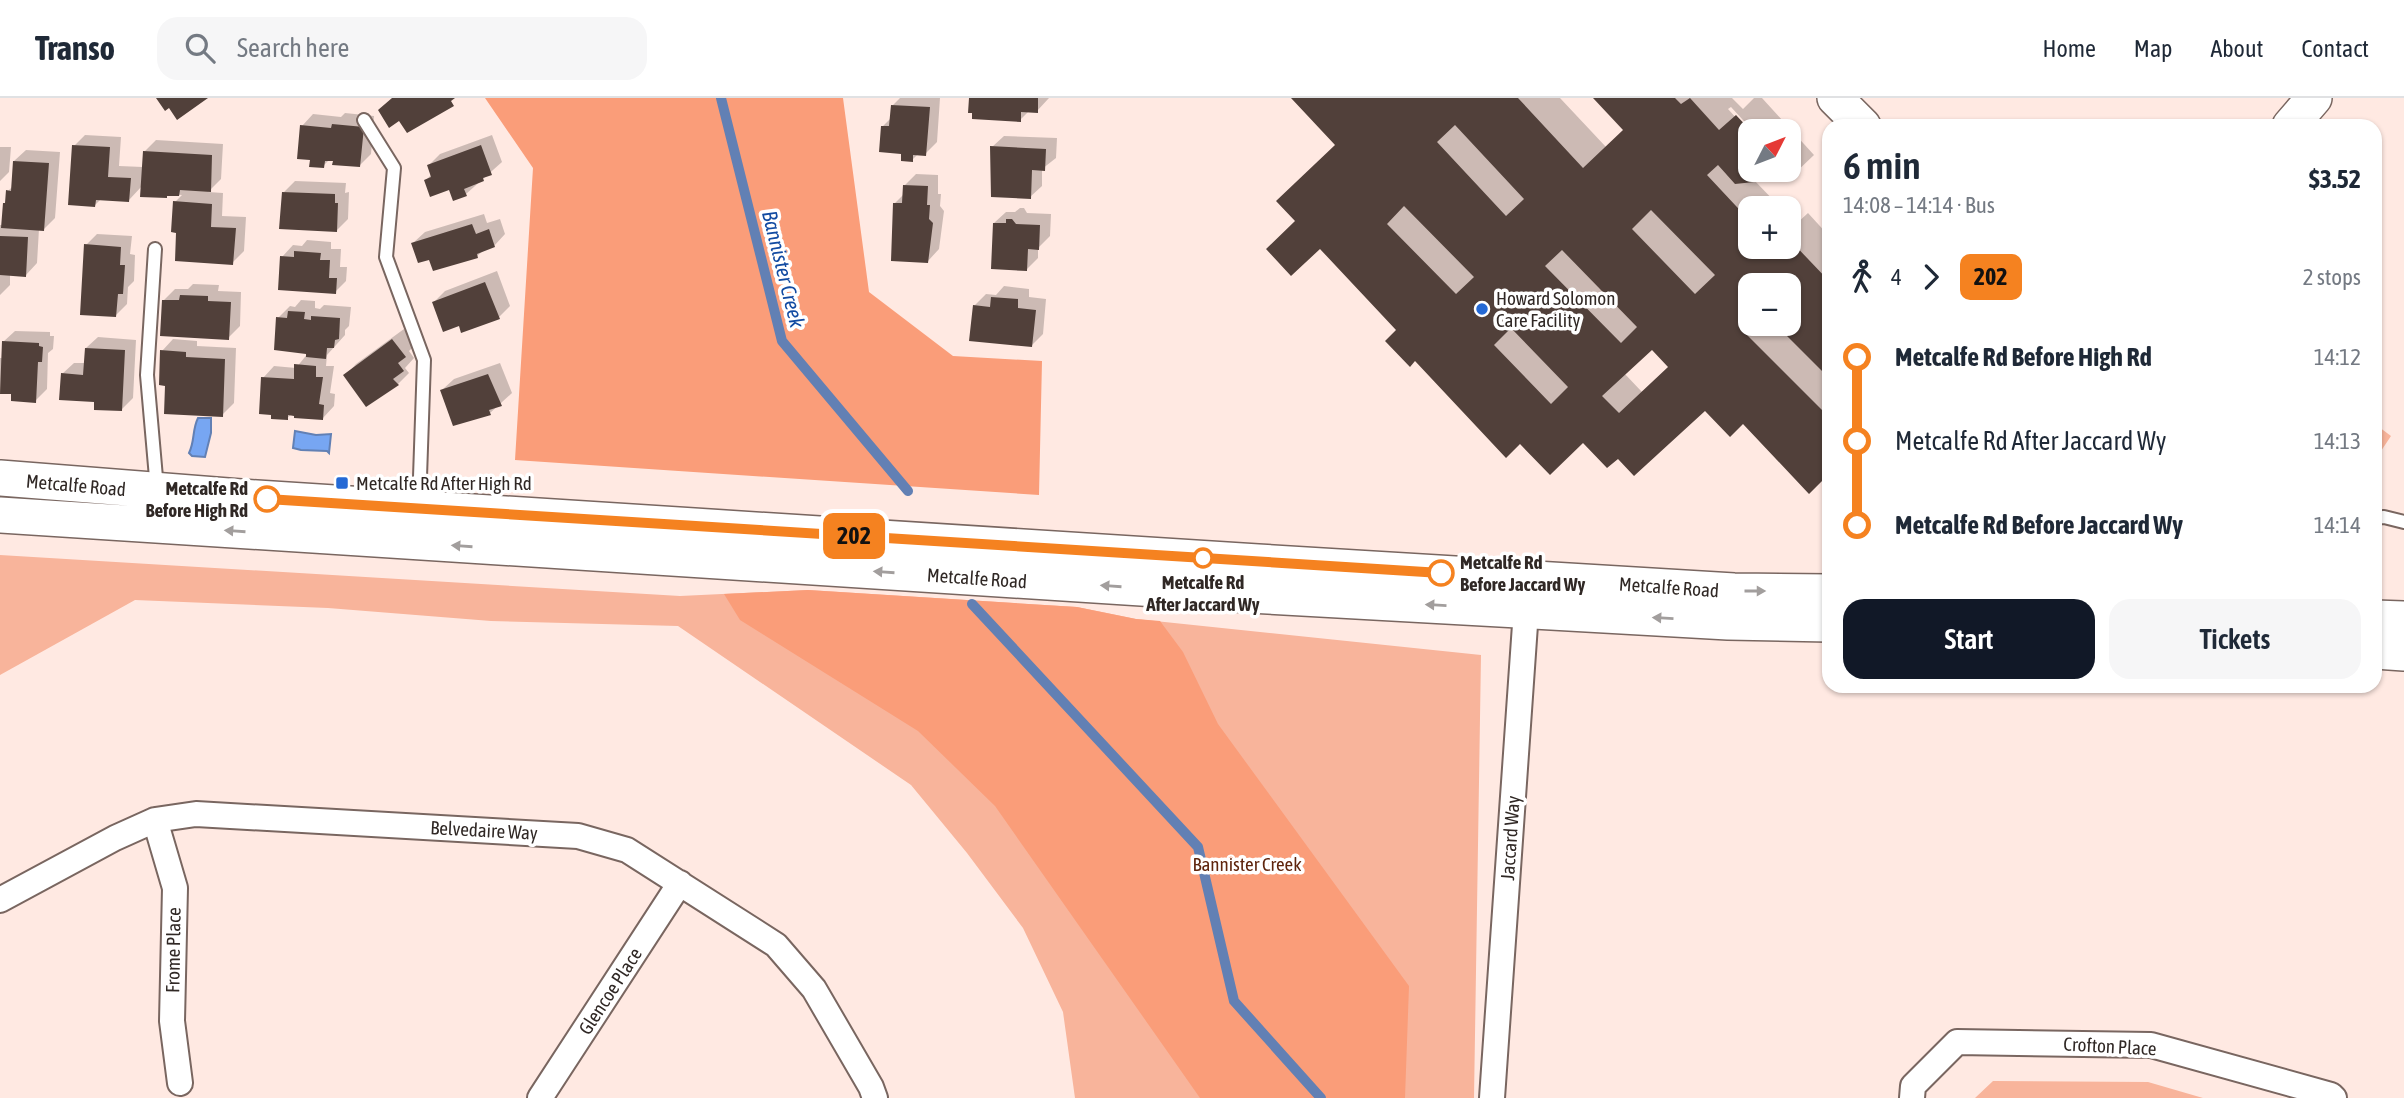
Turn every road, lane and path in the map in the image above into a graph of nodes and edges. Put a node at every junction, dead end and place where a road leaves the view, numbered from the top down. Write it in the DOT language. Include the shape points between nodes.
graph roads {
  1 [pos="1835,98"];
  2 [pos="2314,98"];
  3 [pos="1856,119"];
  4 [pos="2296,119"];
  5 [pos="364,120"];
  6 [pos="155,249"];
  7 [pos="0,478"];
  8 [pos="157,491"];
  9 [pos="419,509"];
  10 [pos="0,515"];
  11 [pos="2382,517"];
  12 [pos="2404,522"];
  13 [pos="1822,592"];
  14 [pos="1527,594"];
  15 [pos="2382,618"];
  16 [pos="2404,620"];
  17 [pos="1822,624"];
  18 [pos="2382,651"];
  19 [pos="2404,653"];
  20 [pos="155,820"];
  21 [pos="680,883"];
  22 [pos="0,900"];
  23 [pos="180,1083"];
  24 [pos="2331,1097"];
  25 [pos="540,1098"];
  26 [pos="875,1098"];
  27 [pos="1492,1098"];
  28 [pos="1912,1098"];
  1 -- 3 [label="main road"];
  2 -- 4 [label="main road"];
  5 -- 9 [label="lane" via="394,168 386,257 424,360"];
  6 -- 8 [label="lane" via="147,375"];
  7 -- 8 [label="main road, Metcalfe Road"];
  8 -- 9 [label="main road, Metcalfe Road"];
  9 -- 14 [label="main road, Metcalfe Road"];
  14 -- 10 [label="main road, Metcalfe Road, one-way" via="1264,596"];
  11 -- 12 [label="lane"];
  14 -- 13 [label="main road, Metcalfe Road, one-way"];
  17 -- 14 [label="main road, Metcalfe Road, one-way" via="1727,622"];
  14 -- 27 [label="street, Jaccard Way"];
  15 -- 16 [label="main road"];
  18 -- 19 [label="main road"];
  20 -- 21 [label="street, Belvedaire Way" via="196,814 579,836 627,850"];
  20 -- 22 [label="street, Belvedaire Way"];
  20 -- 23 [label="street, Frome Place" via="175,888 172,1021"];
  21 -- 25 [label="street, Glencoe Place"];
  21 -- 26 [label="street, Belvedaire Way" via="776,945 814,989"];
  24 -- 28 [label="street, Crofton Place" via="2151,1045 1956,1042 1913,1086"];
}
